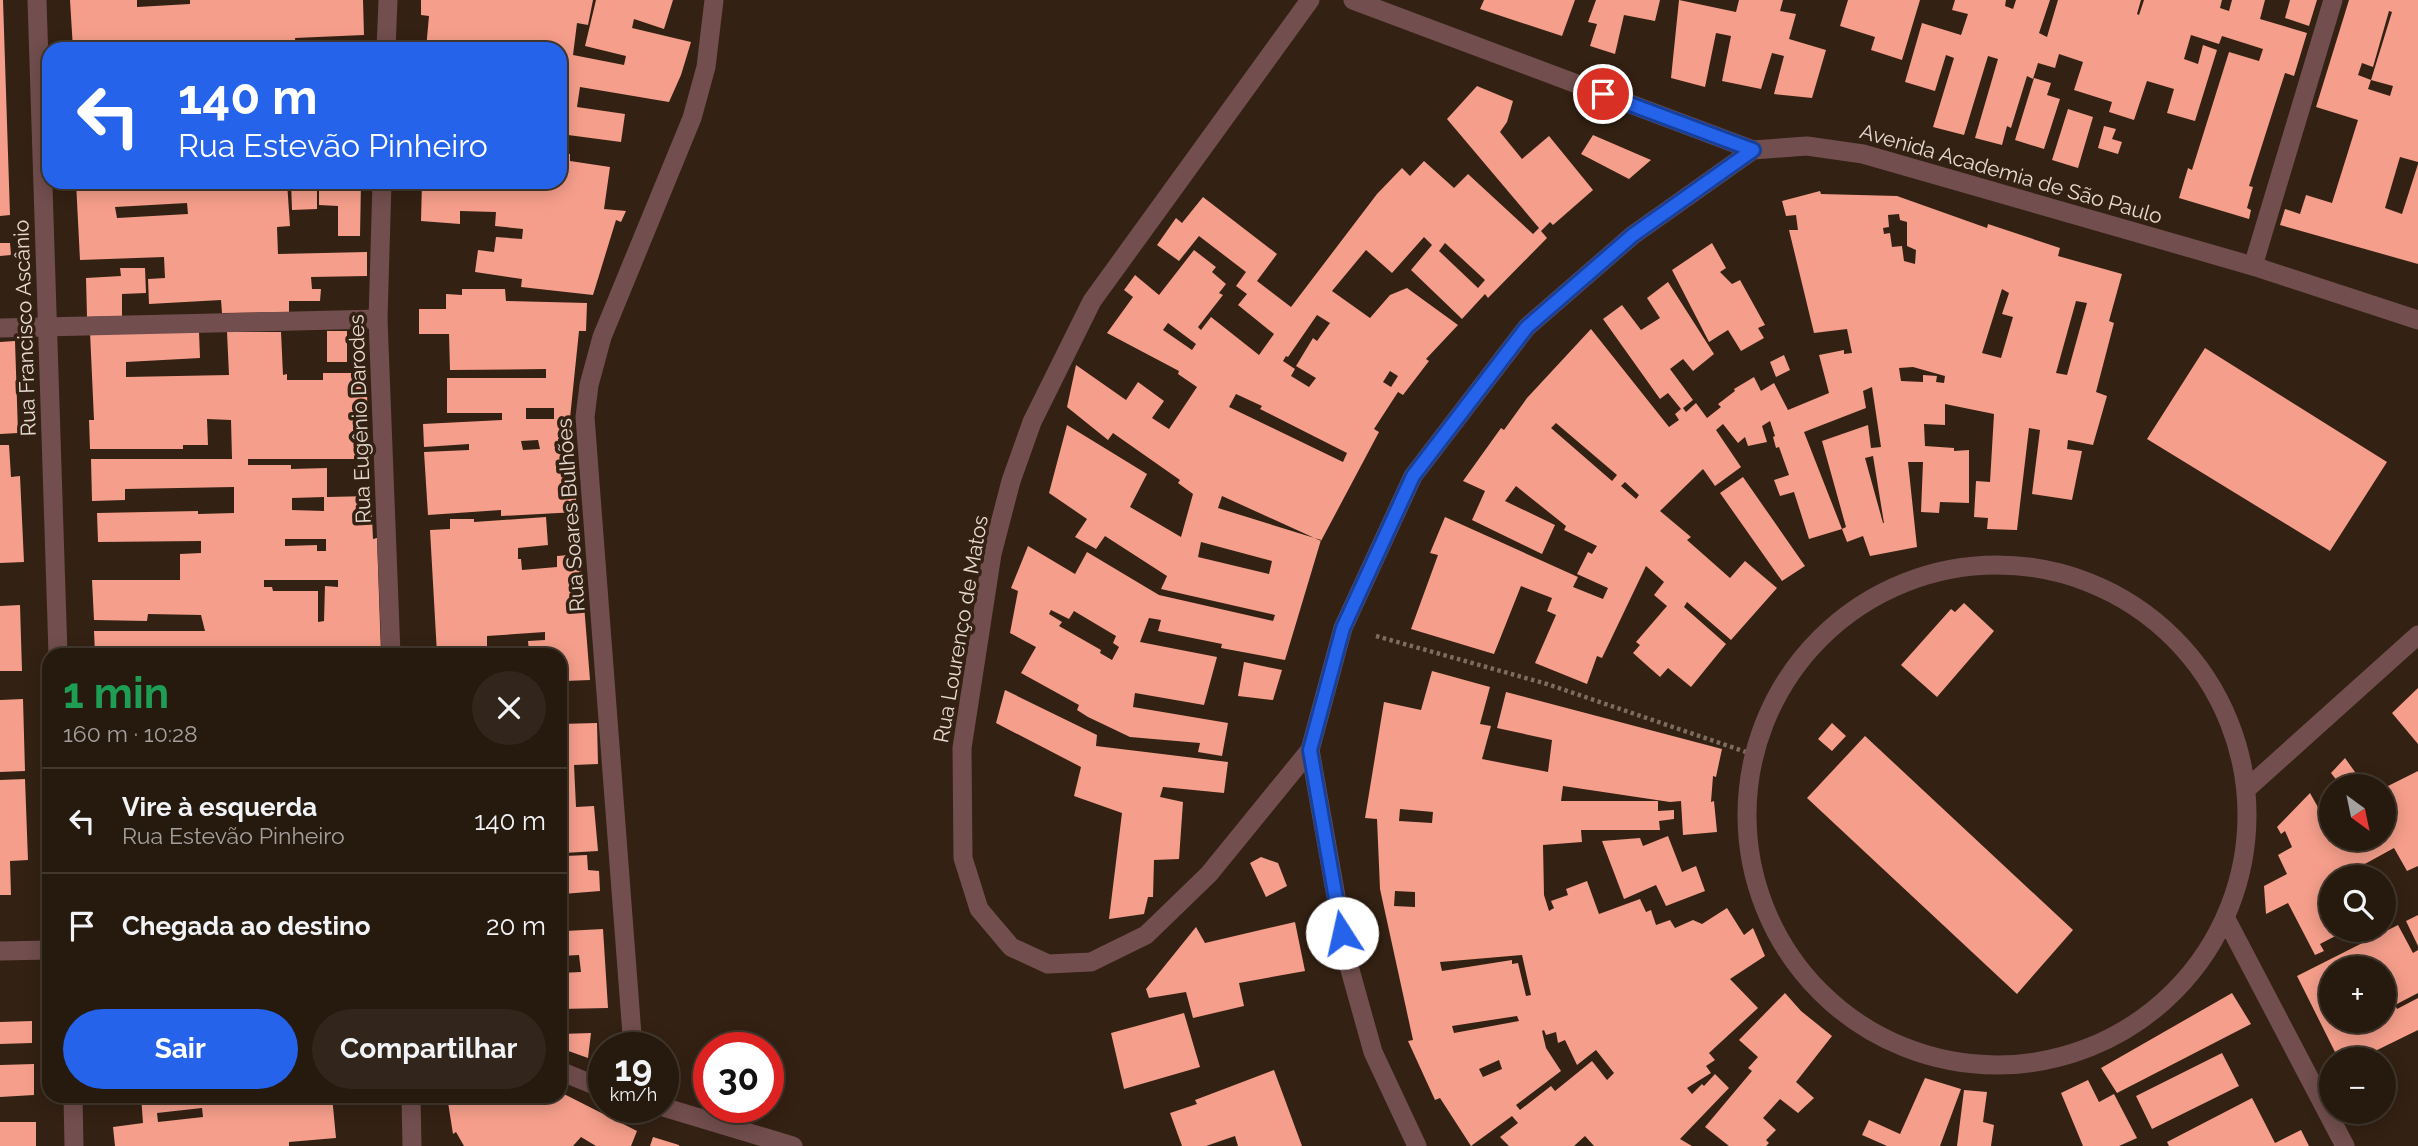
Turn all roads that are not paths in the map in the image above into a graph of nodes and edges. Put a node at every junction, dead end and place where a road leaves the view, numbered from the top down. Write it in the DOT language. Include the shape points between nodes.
graph roads {
  1 [pos="37,0"];
  2 [pos="388,0"];
  3 [pos="714,0"];
  4 [pos="1310,0"];
  5 [pos="1353,0"];
  6 [pos="2333,0"];
  7 [pos="386,42"];
  8 [pos="42,149"];
  9 [pos="1753,150"];
  10 [pos="43,189"];
  11 [pos="382,189"];
  12 [pos="2253,266"];
  13 [pos="378,318"];
  14 [pos="2418,320"];
  15 [pos="48,327"];
  16 [pos="0,328"];
  17 [pos="2418,635"];
  18 [pos="58,648"];
  19 [pos="391,648"];
  20 [pos="1310,750"];
  21 [pos="2250,786"];
  22 [pos="2226,919"];
  23 [pos="42,950"];
  24 [pos="0,951"];
  25 [pos="632,1032"];
  26 [pos="567,1074"];
  27 [pos="588,1082"];
  28 [pos="73,1103"];
  29 [pos="411,1103"];
  30 [pos="679,1112"];
  31 [pos="74,1146"];
  32 [pos="412,1146"];
  33 [pos="793,1146"];
  34 [pos="1417,1146"];
  35 [pos="2345,1146"];
  1 -- 8 [label="street, Rua Francisco Ascânio"];
  2 -- 7 [label="street"];
  3 -- 25 [label="street, Rua Soares Bulhões" via="706,67 692,118 602,337 584,417"];
  4 -- 20 [label="street, Rua Lourenço de Matos" via="1092,301 1032,422 992,554 962,748 963,858 979,909 1011,947 1048,964 1091,962 1146,935 1209,874"];
  5 -- 9 [label="street"];
  6 -- 12 [label="street"];
  9 -- 12 [label="street, Avenida Academia de São Paulo" via="1807,146 1863,154"];
  9 -- 20 [label="street" via="1633,235 1527,327 1413,476 1343,628"];
  10 -- 15 [label="street, Rua Francisco Ascânio"];
  11 -- 13 [label="street, Rua Eugênio Darodes"];
  12 -- 14 [label="street, Avenida Academia de São Paulo"];
  13 -- 15 [label="street"];
  13 -- 19 [label="street, Rua Eugênio Darodes"];
  15 -- 16 [label="street"];
  15 -- 18 [label="street, Rua Francisco Ascânio"];
  17 -- 21 [label="street"];
  20 -- 34 [label="street" via="1347,959 1374,1052"];
  21 -- 22 [label="street" via="2247,850"];
  21 -- 22 [label="street" via="2221,696 2168,628 2095,582 2011,563 1925,573 1847,613 1788,675 1752,754 1746,837 1765,916 1811,985 1875,1036 1953,1063 2035,1063 2114,1038 2180,988"];
  22 -- 35 [label="street"];
  23 -- 24 [label="street"];
  26 -- 27 [label="street"];
  28 -- 31 [label="street"];
  29 -- 32 [label="street"];
  30 -- 33 [label="street"];
}
